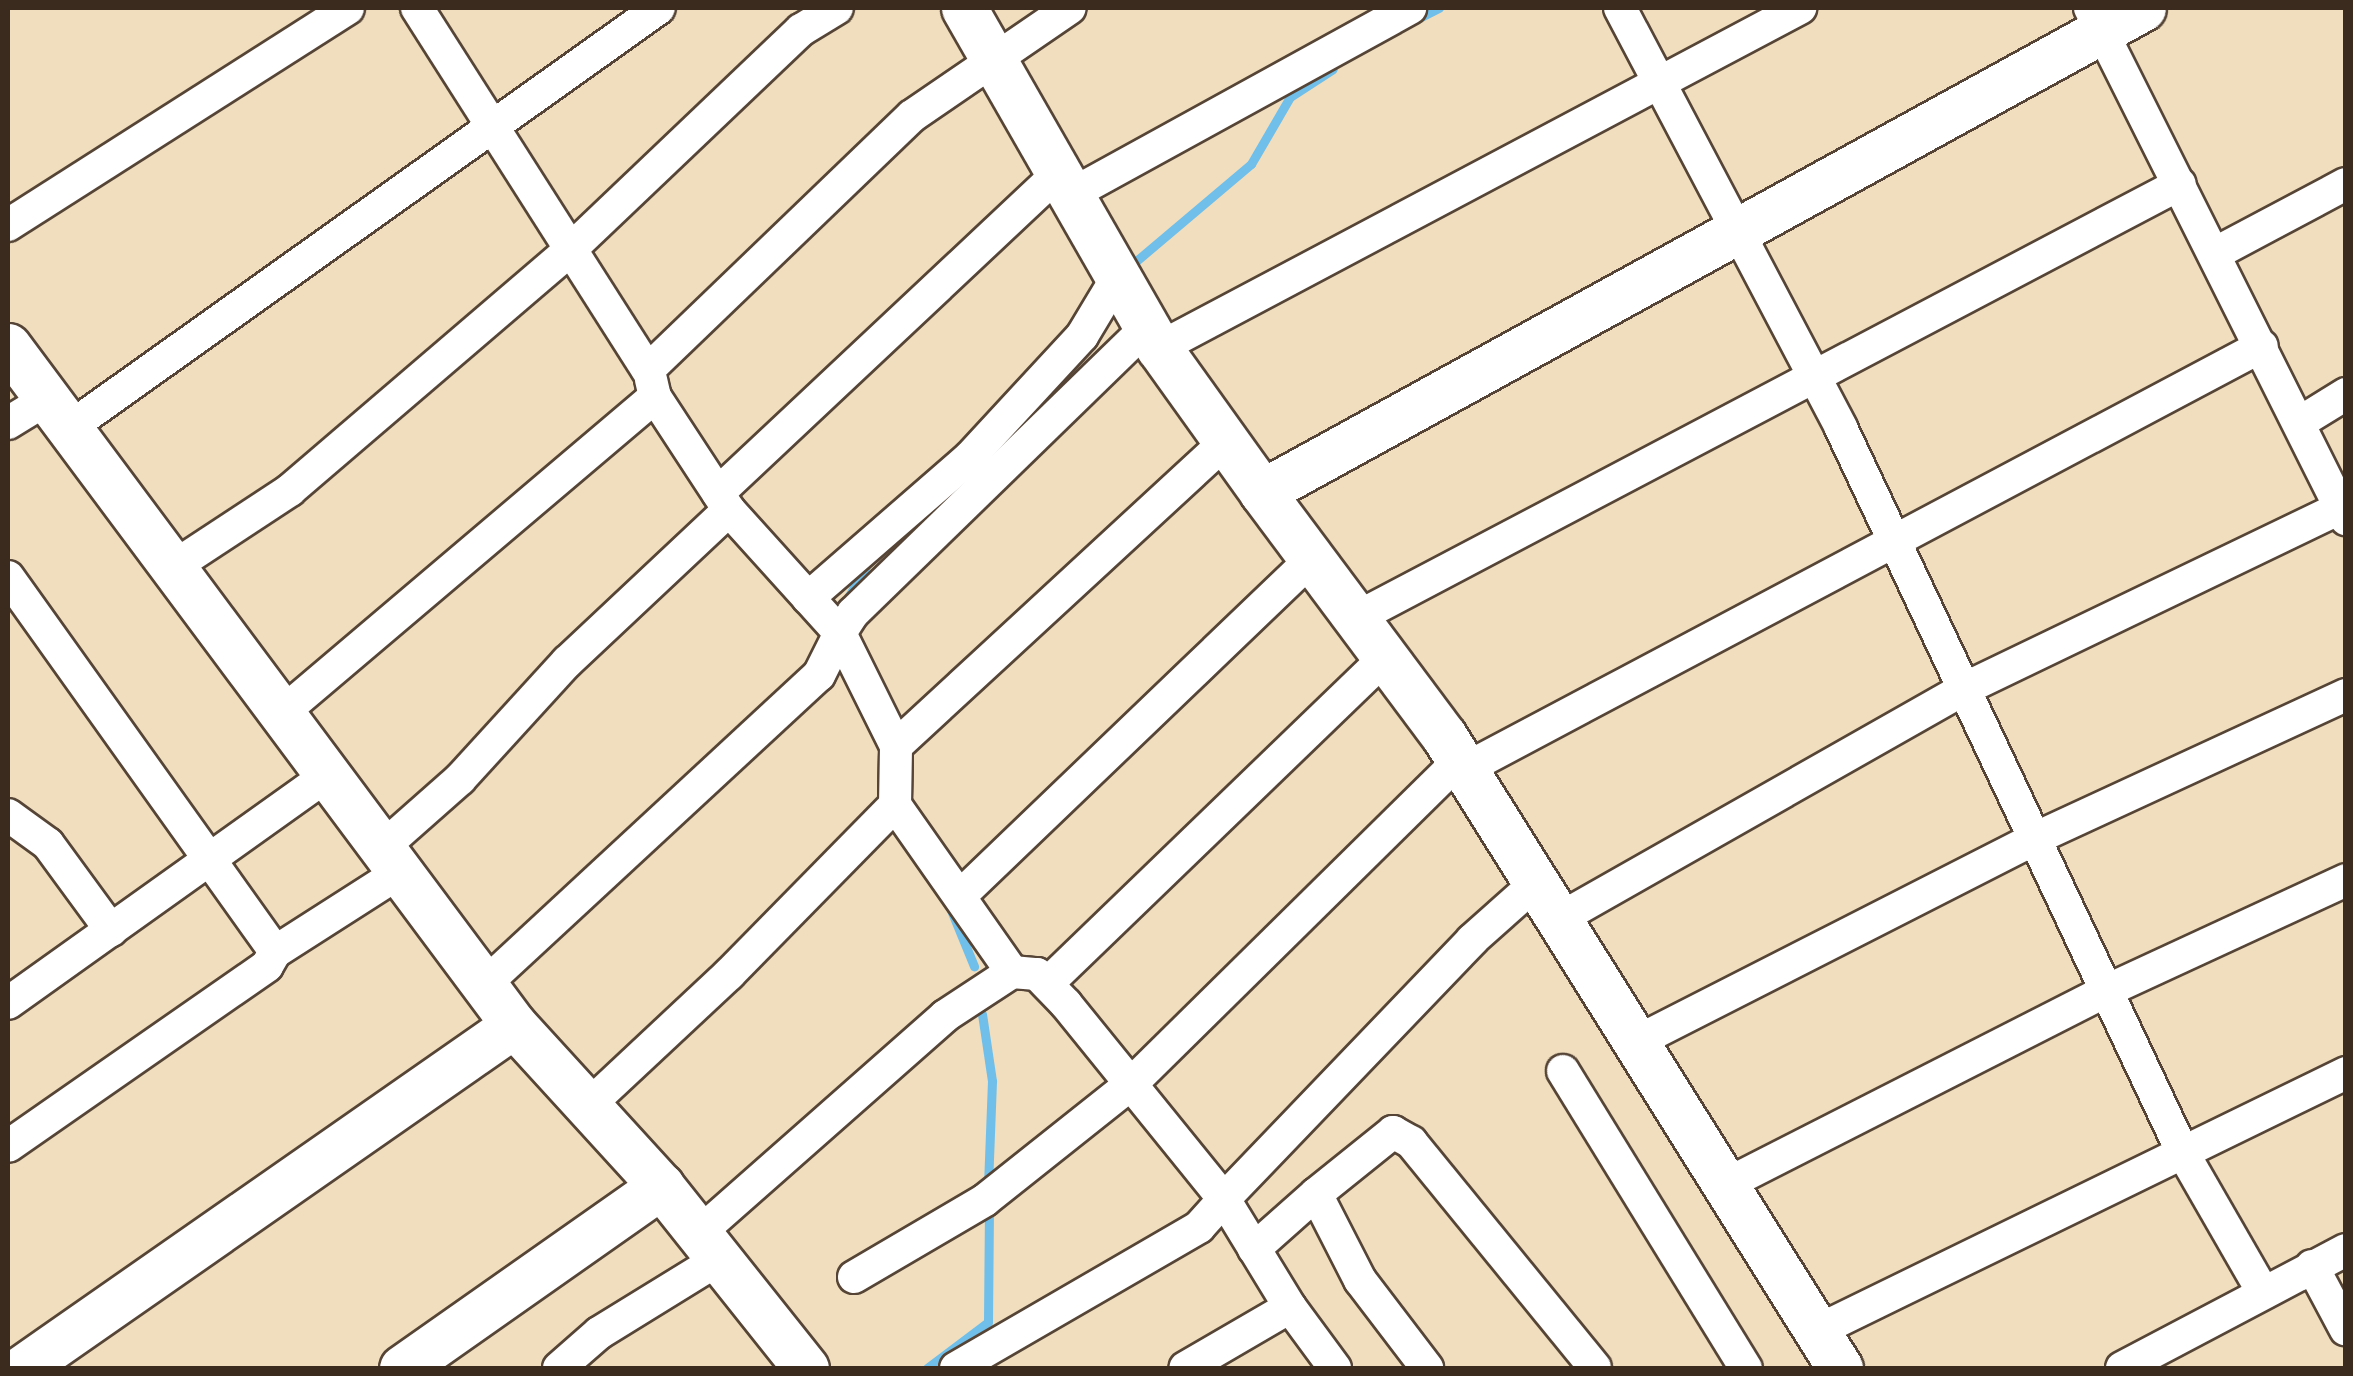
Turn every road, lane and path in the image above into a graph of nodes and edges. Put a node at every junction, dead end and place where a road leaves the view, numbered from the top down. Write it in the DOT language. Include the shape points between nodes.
graph roads {
  1 [pos="417,8"];
  2 [pos="658,8"];
  3 [pos="836,8"];
  4 [pos="964,8"];
  5 [pos="1070,8"];
  6 [pos="1410,8"];
  7 [pos="1620,8"];
  8 [pos="1800,8"];
  9 [pos="2143,8"];
  10 [pos="329,13"];
  11 [pos="2095,19"];
  12 [pos="995,57"];
  13 [pos="1661,81"];
  14 [pos="494,129"];
  15 [pos="1066,183"];
  16 [pos="2180,184"];
  17 [pos="2346,184"];
  18 [pos="8,225"];
  19 [pos="1739,230"];
  20 [pos="571,249"];
  21 [pos="2216,253"];
  22 [pos="1118,276"];
  23 [pos="1153,338"];
  24 [pos="8,346"];
  25 [pos="2262,346"];
  26 [pos="1814,376"];
  27 [pos="652,384"];
  28 [pos="2346,394"];
  29 [pos="58,413"];
  30 [pos="8,423"];
  31 [pos="2300,423"];
  32 [pos="1226,441"];
  33 [pos="1262,492"];
  34 [pos="724,501"];
  35 [pos="2343,513"];
  36 [pos="1893,538"];
  37 [pos="1312,559"];
  38 [pos="172,568"];
  39 [pos="8,576"];
  40 [pos="1356,618"];
  41 [pos="827,620"];
  42 [pos="1385,658"];
  43 [pos="1964,689"];
  44 [pos="2346,695"];
  45 [pos="282,713"];
  46 [pos="896,746"];
  47 [pos="1462,765"];
  48 [pos="328,776"];
  49 [pos="894,806"];
  50 [pos="8,815"];
  51 [pos="2034,839"];
  52 [pos="391,860"];
  53 [pos="205,863"];
  54 [pos="2346,880"];
  55 [pos="960,896"];
  56 [pos="1547,901"];
  57 [pos="111,930"];
  58 [pos="275,952"];
  59 [pos="1012,972"];
  60 [pos="1047,984"];
  61 [pos="484,985"];
  62 [pos="2106,991"];
  63 [pos="8,1003"];
  64 [pos="514,1025"];
  65 [pos="1636,1042"];
  66 [pos="1563,1071"];
  67 [pos="2346,1074"];
  68 [pos="1131,1084"];
  69 [pos="588,1106"];
  70 [pos="8,1146"];
  71 [pos="2182,1153"];
  72 [pos="1725,1185"];
  73 [pos="660,1186"];
  74 [pos="1316,1194"];
  75 [pos="1224,1199"];
  76 [pos="707,1248"];
  77 [pos="1254,1249"];
  78 [pos="2346,1250"];
  79 [pos="2312,1266"];
  80 [pos="854,1277"];
  81 [pos="2263,1292"];
  82 [pos="1290,1307"];
  83 [pos="2346,1330"];
  84 [pos="1828,1350"];
  85 [pos="22,1368"];
  86 [pos="402,1368"];
  87 [pos="559,1368"];
  88 [pos="806,1368"];
  89 [pos="956,1368"];
  90 [pos="1185,1368"];
  91 [pos="1335,1368"];
  92 [pos="1426,1368"];
  93 [pos="1595,1368"];
  94 [pos="1746,1368"];
  95 [pos="2122,1368"];
  1 -- 14 [label="street"];
  2 -- 14 [label="street"];
  3 -- 20 [label="street" via="801,30"];
  4 -- 12 [label="street"];
  5 -- 12 [label="street"];
  6 -- 15 [label="street"];
  7 -- 13 [label="street"];
  8 -- 13 [label="street"];
  9 -- 11 [label="street"];
  10 -- 18 [label="street"];
  11 -- 16 [label="street"];
  11 -- 19 [label="street"];
  12 -- 15 [label="street"];
  12 -- 27 [label="street" via="912,116"];
  13 -- 19 [label="street"];
  13 -- 23 [label="street"];
  14 -- 20 [label="street"];
  14 -- 29 [label="street"];
  15 -- 22 [label="street"];
  15 -- 34 [label="street"];
  16 -- 21 [label="street"];
  16 -- 26 [label="street"];
  17 -- 21 [label="street"];
  19 -- 26 [label="street"];
  19 -- 33 [label="street"];
  20 -- 27 [label="street"];
  20 -- 38 [label="street" via="290,490"];
  21 -- 25 [label="street"];
  22 -- 23 [label="street"];
  22 -- 41 [label="street" via="1082,336"];
  23 -- 32 [label="street"];
  23 -- 41 [label="street" via="853,612"];
  24 -- 29 [label="street"];
  25 -- 31 [label="street"];
  25 -- 36 [label="street"];
  26 -- 36 [label="street"];
  26 -- 40 [label="street"];
  27 -- 34 [label="street"];
  27 -- 45 [label="street"];
  28 -- 31 [label="street"];
  29 -- 30 [label="street"];
  29 -- 38 [label="street"];
  31 -- 35 [label="street"];
  32 -- 33 [label="street"];
  32 -- 46 [label="street"];
  33 -- 37 [label="street"];
  34 -- 41 [label="street"];
  34 -- 52 [label="street" via="567,662"];
  35 -- 43 [label="street"];
  36 -- 43 [label="street"];
  36 -- 47 [label="street"];
  37 -- 40 [label="street"];
  37 -- 55 [label="street"];
  38 -- 45 [label="street"];
  39 -- 53 [label="street" via="106,708"];
  40 -- 42 [label="street"];
  41 -- 46 [label="street"];
  41 -- 61 [label="street" via="819,675"];
  42 -- 47 [label="street"];
  42 -- 60 [label="street"];
  43 -- 51 [label="street"];
  43 -- 56 [label="street"];
  44 -- 51 [label="street"];
  45 -- 48 [label="street"];
  46 -- 49 [label="street"];
  47 -- 56 [label="street"];
  47 -- 68 [label="street"];
  48 -- 52 [label="street"];
  48 -- 53 [label="street"];
  49 -- 55 [label="street"];
  49 -- 69 [label="street"];
  50 -- 57 [label="street" via="48,844"];
  51 -- 62 [label="street"];
  51 -- 65 [label="street"];
  52 -- 58 [label="street"];
  52 -- 61 [label="street"];
  53 -- 57 [label="street"];
  53 -- 58 [label="street"];
  54 -- 62 [label="street"];
  55 -- 59 [label="street"];
  56 -- 65 [label="street"];
  56 -- 75 [label="street" via="1472,940"];
  57 -- 63 [label="street"];
  58 -- 70 [label="street" via="268,966"];
  59 -- 60 [label="street" via="1037,974"];
  59 -- 76 [label="street" via="945,1016"];
  60 -- 68 [label="street"];
  61 -- 64 [label="street"];
  62 -- 71 [label="street"];
  62 -- 72 [label="street"];
  64 -- 69 [label="street"];
  64 -- 85 [label="street"];
  65 -- 72 [label="street"];
  66 -- 94 [label="street"];
  67 -- 71 [label="street"];
  68 -- 75 [label="street"];
  68 -- 80 [label="street" via="985,1200"];
  69 -- 73 [label="street"];
  71 -- 81 [label="street"];
  71 -- 84 [label="street"];
  72 -- 84 [label="street"];
  73 -- 76 [label="street"];
  73 -- 86 [label="street"];
  74 -- 77 [label="street"];
  74 -- 92 [label="street" via="1360,1280"];
  74 -- 93 [label="street" via="1393,1132 1412,1142"];
  75 -- 77 [label="street"];
  75 -- 89 [label="street" via="1199,1228"];
  76 -- 87 [label="street"];
  76 -- 88 [label="street"];
  77 -- 82 [label="street"];
  78 -- 79 [label="street"];
  79 -- 81 [label="street"];
  79 -- 83 [label="street"];
  81 -- 95 [label="street"];
  82 -- 90 [label="street"];
  82 -- 91 [label="street"];
}
